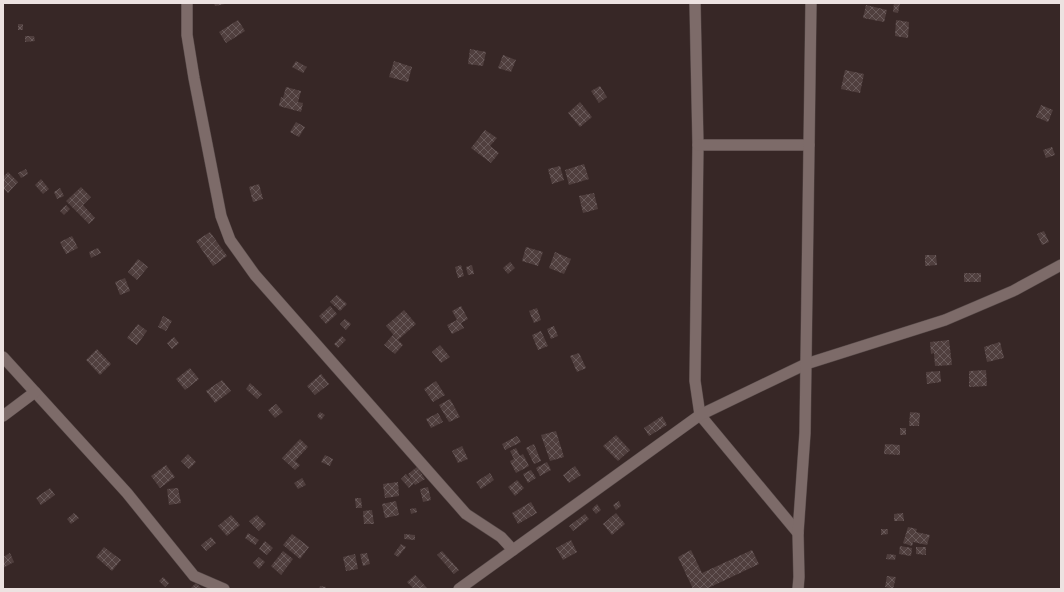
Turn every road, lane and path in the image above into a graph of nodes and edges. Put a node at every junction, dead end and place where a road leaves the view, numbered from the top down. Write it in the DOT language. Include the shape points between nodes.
graph roads {
  1 [pos="187,3"];
  2 [pos="695,3"];
  3 [pos="811,3"];
  4 [pos="698,145"];
  5 [pos="809,145"];
  6 [pos="1061,265"];
  7 [pos="3,356"];
  8 [pos="806,364"];
  9 [pos="35,392"];
  10 [pos="700,415"];
  11 [pos="3,416"];
  12 [pos="798,533"];
  13 [pos="513,550"];
  14 [pos="224,589"];
  15 [pos="459,589"];
  16 [pos="798,589"];
  1 -- 13 [label="street" via="187,35 194,78 221,216 230,240 254,276 466,514 501,537"];
  2 -- 4 [label="street"];
  3 -- 5 [label="street"];
  4 -- 5 [label="street"];
  4 -- 10 [label="street" via="695,380"];
  5 -- 8 [label="street"];
  6 -- 8 [label="street" via="1013,291 945,320"];
  7 -- 9 [label="street"];
  8 -- 10 [label="street"];
  8 -- 12 [label="street" via="805,433"];
  9 -- 11 [label="street"];
  9 -- 14 [label="street" via="127,493 194,576"];
  10 -- 12 [label="street"];
  10 -- 13 [label="street"];
  12 -- 16 [label="street"];
  13 -- 15 [label="street"];
}
